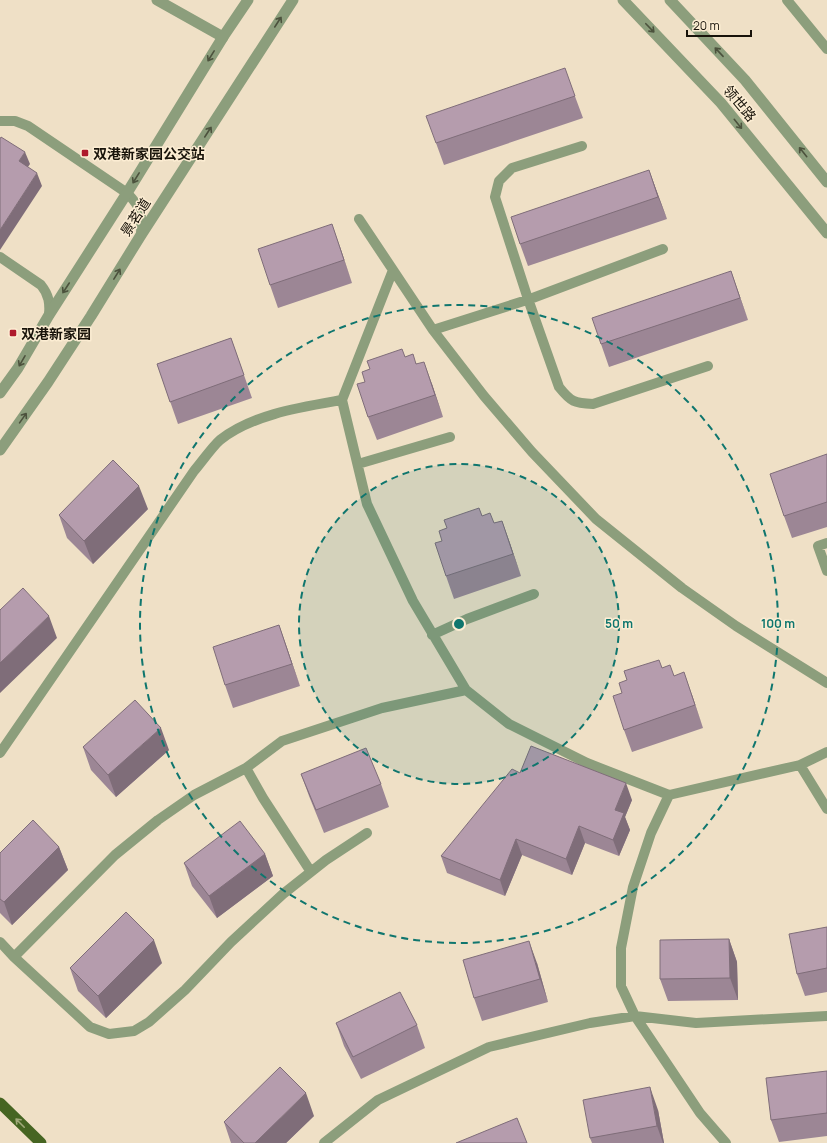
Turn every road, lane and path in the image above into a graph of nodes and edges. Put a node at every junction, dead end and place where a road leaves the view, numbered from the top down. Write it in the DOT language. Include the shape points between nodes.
graph roads {
  1 [pos="157,0"];
  2 [pos="248,0"];
  3 [pos="292,0"];
  4 [pos="623,0"];
  5 [pos="670,0"];
  6 [pos="787,0"];
  7 [pos="223,37"];
  8 [pos="827,49"];
  9 [pos="0,121"];
  10 [pos="582,146"];
  11 [pos="827,182"];
  12 [pos="127,193"];
  13 [pos="359,219"];
  14 [pos="827,233"];
  15 [pos="141,235"];
  16 [pos="663,249"];
  17 [pos="0,257"];
  18 [pos="393,270"];
  19 [pos="528,299"];
  20 [pos="48,315"];
  21 [pos="433,330"];
  22 [pos="708,366"];
  23 [pos="0,394"];
  24 [pos="342,400"];
  25 [pos="450,437"];
  26 [pos="0,450"];
  27 [pos="358,464"];
  28 [pos="827,543"];
  29 [pos="827,571"];
  30 [pos="534,594"];
  31 [pos="432,635"];
  32 [pos="827,683"];
  33 [pos="466,690"];
  34 [pos="827,752"];
  35 [pos="0,753"];
  36 [pos="800,765"];
  37 [pos="246,768"];
  38 [pos="669,795"];
  39 [pos="827,809"];
  40 [pos="368,833"];
  41 [pos="310,872"];
  42 [pos="0,942"];
  43 [pos="14,957"];
  44 [pos="635,1016"];
  45 [pos="827,1016"];
  46 [pos="0,1103"];
  47 [pos="41,1143"];
  48 [pos="324,1143"];
  49 [pos="726,1143"];
  1 -- 7 [label="street"];
  2 -- 7 [label="street, 景茗道"];
  15 -- 3 [label="street, 景茗道, one-way"];
  4 -- 14 [label="street, 领世路, one-way" via="721,102"];
  11 -- 5 [label="street, one-way" via="745,80"];
  6 -- 8 [label="lane"];
  7 -- 12 [label="street, 景茗道, one-way"];
  9 -- 12 [label="lane" via="15,121 28,126"];
  10 -- 19 [label="lane" via="512,168 499,181 495,197"];
  12 -- 15 [label="lane" via="140,209"];
  12 -- 20 [label="street, 景茗道, one-way"];
  13 -- 18 [label="lane"];
  26 -- 15 [label="street, 景茗道, one-way" via="48,382"];
  16 -- 19 [label="lane"];
  17 -- 20 [label="lane" via="41,285 49,300"];
  18 -- 21 [label="lane"];
  18 -- 24 [label="lane"];
  19 -- 21 [label="lane"];
  19 -- 22 [label="lane" via="559,387 567,398 578,403 593,404"];
  20 -- 23 [label="street, 景茗道, one-way"];
  21 -- 32 [label="lane" via="532,452 596,518 682,588 736,626"];
  24 -- 27 [label="lane"];
  24 -- 35 [label="lane" via="296,408 246,424 219,441 194,471"];
  25 -- 27 [label="lane"];
  27 -- 31 [label="lane" via="368,504 413,601"];
  28 -- 29 [label="lane" via="818,546"];
  30 -- 31 [label="lane"];
  31 -- 33 [label="lane"];
  33 -- 37 [label="lane" via="382,708 282,741"];
  33 -- 38 [label="lane" via="509,724 587,763"];
  34 -- 36 [label="lane"];
  36 -- 38 [label="lane"];
  36 -- 39 [label="lane"];
  37 -- 41 [label="lane"];
  37 -- 43 [label="lane" via="194,796 115,854"];
  38 -- 44 [label="lane" via="651,833 633,887 621,948 621,986"];
  40 -- 41 [label="lane"];
  41 -- 43 [label="lane" via="231,942 185,990 149,1022 134,1031 109,1034 90,1027"];
  42 -- 43 [label="lane"];
  44 -- 45 [label="lane" via="696,1023"];
  44 -- 48 [label="lane" via="590,1023 489,1047 378,1100"];
  44 -- 49 [label="lane" via="700,1113"];
  47 -- 46 [label="main road, one-way"];
}
